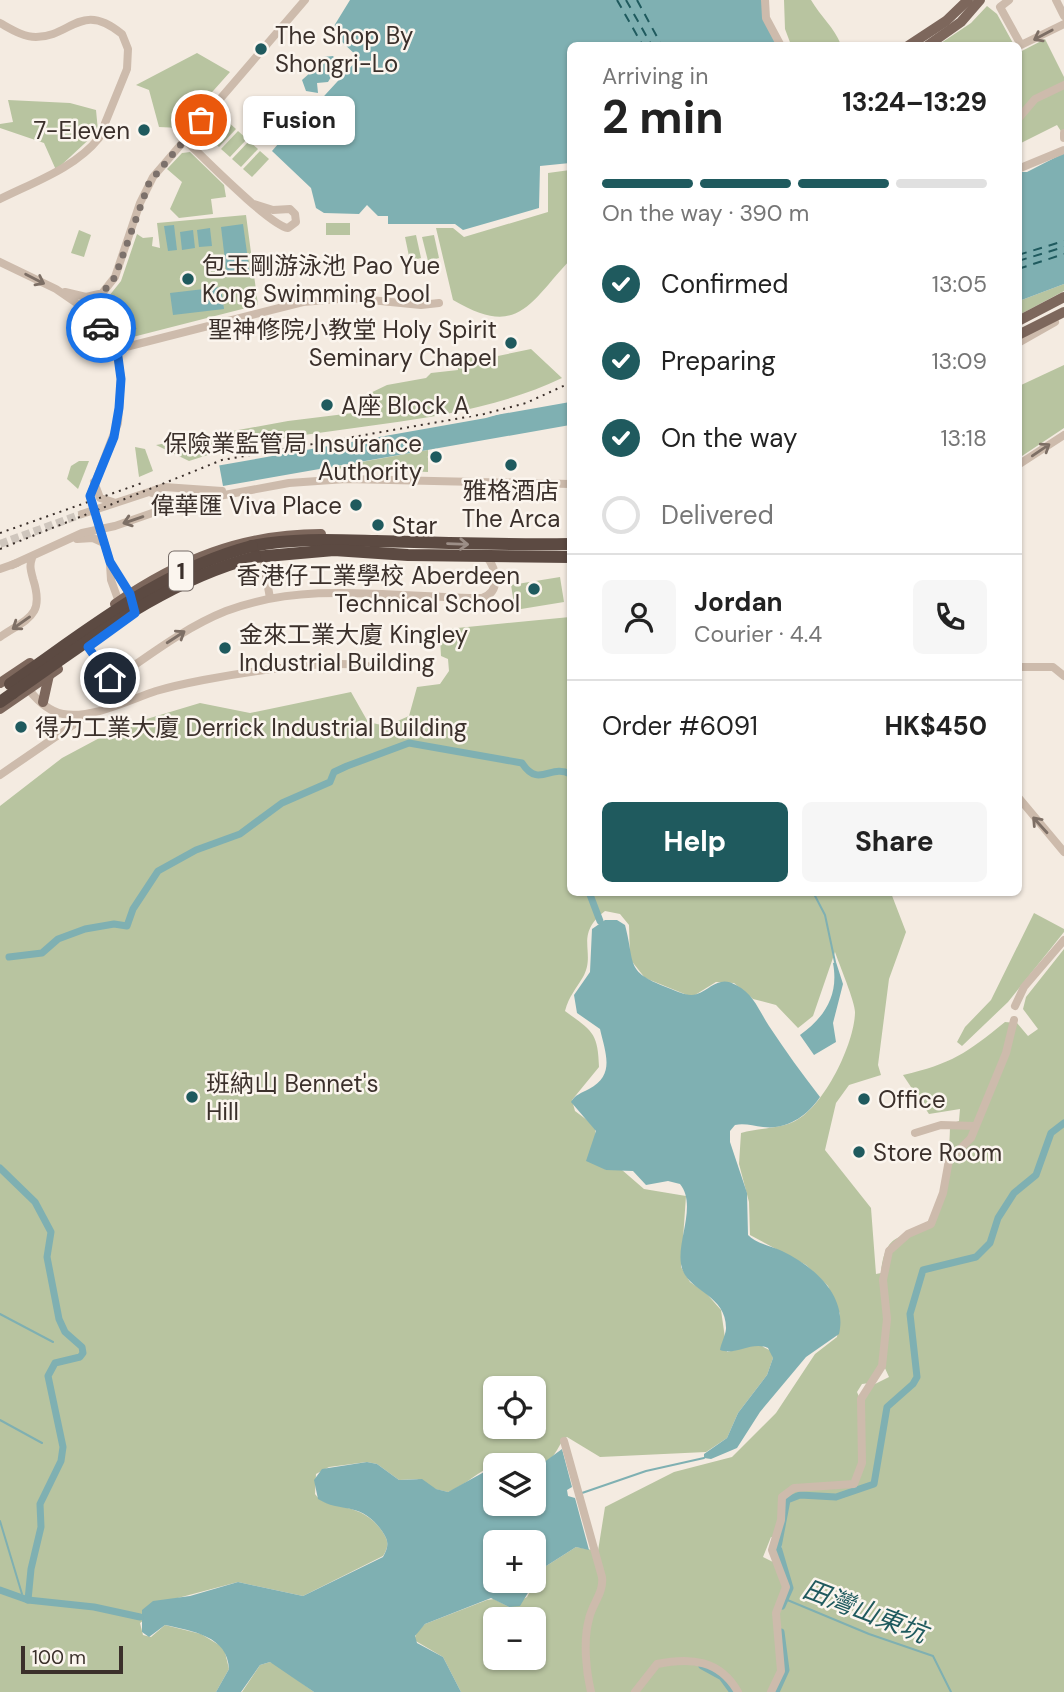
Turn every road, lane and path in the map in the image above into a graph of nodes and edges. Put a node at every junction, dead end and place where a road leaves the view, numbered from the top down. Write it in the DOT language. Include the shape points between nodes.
graph roads {
  1 [pos="305,0"];
  2 [pos="765,0"];
  3 [pos="968,0"];
  4 [pos="980,0"];
  5 [pos="1009,0"];
  6 [pos="1056,0"];
  7 [pos="1064,16"];
  8 [pos="0,23"];
  9 [pos="1064,24"];
  10 [pos="942,30"];
  11 [pos="779,42"];
  12 [pos="916,42"];
  13 [pos="931,42"];
  14 [pos="1019,42"];
  15 [pos="1022,45"];
  16 [pos="1064,85"];
  17 [pos="1022,114"];
  18 [pos="184,139"];
  19 [pos="1064,150"];
  20 [pos="1022,167"];
  21 [pos="0,199"];
  22 [pos="254,204"];
  23 [pos="0,262"];
  24 [pos="56,289"];
  25 [pos="99,295"];
  26 [pos="1064,297"];
  27 [pos="439,303"];
  28 [pos="88,311"];
  29 [pos="1064,314"];
  30 [pos="1022,319"];
  31 [pos="1022,333"];
  32 [pos="1022,340"];
  33 [pos="114,350"];
  34 [pos="1064,435"];
  35 [pos="1022,462"];
  36 [pos="94,482"];
  37 [pos="567,484"];
  38 [pos="184,488"];
  39 [pos="232,492"];
  40 [pos="145,493"];
  41 [pos="188,501"];
  42 [pos="116,503"];
  43 [pos="94,510"];
  44 [pos="164,510"];
  45 [pos="82,514"];
  46 [pos="101,529"];
  47 [pos="72,539"];
  48 [pos="341,539"];
  49 [pos="104,543"];
  50 [pos="567,544"];
  51 [pos="56,545"];
  52 [pos="349,552"];
  53 [pos="257,556"];
  54 [pos="487,557"];
  55 [pos="567,557"];
  56 [pos="32,558"];
  57 [pos="110,562"];
  58 [pos="12,565"];
  59 [pos="0,569"];
  60 [pos="130,594"];
  61 [pos="270,598"];
  62 [pos="118,602"];
  63 [pos="135,613"];
  64 [pos="0,637"];
  65 [pos="88,647"];
  66 [pos="37,659"];
  67 [pos="1022,667"];
  68 [pos="378,668"];
  69 [pos="20,670"];
  70 [pos="48,675"];
  71 [pos="1064,676"];
  72 [pos="0,683"];
  73 [pos="32,688"];
  74 [pos="0,691"];
  75 [pos="0,702"];
  76 [pos="43,702"];
  77 [pos="0,709"];
  78 [pos="91,712"];
  79 [pos="0,775"];
  80 [pos="1022,802"];
  81 [pos="1064,852"];
  82 [pos="1064,940"];
  83 [pos="1016,1006"];
  84 [pos="1014,1020"];
  85 [pos="975,1126"];
  86 [pos="915,1133"];
  87 [pos="564,1441"];
  88 [pos="591,1692"];
  89 [pos="635,1692"];
  90 [pos="738,1692"];
  91 [pos="771,1692"];
  1 -- 18 [label="street"];
  2 -- 11 [label="street" via="766,18"];
  3 -- 10 [label="main road"];
  4 -- 10 [label="main road"];
  14 -- 5 [label="street, one-way" via="1000,7"];
  6 -- 7 [label="street"];
  8 -- 21 [label="street" via="34,37 72,22 100,20 122,34 129,58 99,138 90,149"];
  9 -- 15 [label="street, one-way"];
  10 -- 12 [label="main road"];
  10 -- 13 [label="main road"];
  16 -- 17 [label="street" via="1035,99"];
  18 -- 22 [label="street"];
  18 -- 25 [label="street" via="149,183 115,277"];
  19 -- 20 [label="street"];
  22 -- 22 [label="street" via="290,209 296,222 283,227"];
  23 -- 24 [label="street, one-way"];
  24 -- 25 [label="street" via="86,297"];
  24 -- 28 [label="street"];
  25 -- 28 [label="street"];
  26 -- 30 [label="main road"];
  27 -- 33 [label="street" via="303,302"];
  28 -- 33 [label="street"];
  29 -- 31 [label="main road"];
  29 -- 32 [label="street"];
  33 -- 36 [label="street" via="121,379 118,423"];
  35 -- 34 [label="street, one-way"];
  36 -- 42 [label="street" via="100,498"];
  36 -- 43 [label="street" via="90,496"];
  37 -- 39 [label="street" via="346,478"];
  38 -- 39 [label="street"];
  38 -- 40 [label="street" via="164,487"];
  38 -- 41 [label="street"];
  39 -- 41 [label="street"];
  40 -- 42 [label="street"];
  40 -- 44 [label="street" via="162,494"];
  41 -- 44 [label="street"];
  42 -- 43 [label="street"];
  43 -- 45 [label="street"];
  43 -- 46 [label="street"];
  44 -- 46 [label="street, one-way"];
  46 -- 47 [label="street"];
  46 -- 49 [label="street"];
  47 -- 49 [label="street" via="88,537"];
  47 -- 51 [label="street"];
  48 -- 50 [label="highway, 1, one-way"];
  48 -- 53 [label="highway, 1" via="288,541"];
  48 -- 60 [label="main road" via="329,534 292,534 242,542 175,566"];
  49 -- 57 [label="street"];
  51 -- 56 [label="street"];
  51 -- 58 [label="street"];
  52 -- 53 [label="highway, 1"];
  52 -- 54 [label="highway, 1"];
  52 -- 63 [label="main road" via="232,568 175,588"];
  53 -- 61 [label="street"];
  53 -- 74 [label="highway, 1, bridge" via="205,560 154,584"];
  53 -- 75 [label="highway, 1, bridge" via="210,570 159,594"];
  54 -- 55 [label="highway, 1"];
  54 -- 61 [label="street" via="495,568 495,588 482,598 330,593"];
  56 -- 58 [label="street"];
  56 -- 64 [label="street, one-way" via="29,565 39,600 37,609"];
  57 -- 60 [label="street"];
  57 -- 62 [label="street"];
  58 -- 59 [label="street"];
  60 -- 62 [label="main road"];
  60 -- 63 [label="street"];
  65 -- 61 [label="street, one-way" via="110,678 116,678 204,621"];
  62 -- 66 [label="main road"];
  63 -- 65 [label="main road"];
  65 -- 70 [label="main road"];
  66 -- 69 [label="main road"];
  66 -- 70 [label="main road" via="39,672"];
  67 -- 71 [label="street" via="1053,667"];
  68 -- 78 [label="street" via="340,663 191,682"];
  69 -- 72 [label="main road"];
  69 -- 73 [label="main road"];
  70 -- 73 [label="main road"];
  70 -- 76 [label="main road"];
  73 -- 76 [label="street"];
  73 -- 77 [label="main road"];
  76 -- 78 [label="street" via="63,714"];
  78 -- 79 [label="street"];
  81 -- 80 [label="street, one-way"];
  82 -- 83 [label="street" via="1024,987"];
  84 -- 85 [label="street" via="1006,1053"];
  85 -- 86 [label="street" via="941,1125"];
  85 -- 91 [label="street" via="971,1139 949,1160 931,1224 908,1234 889,1251 883,1280 887,1319 882,1366 861,1399 862,1463 854,1484 794,1488 782,1497 772,1550 786,1588 776,1613 781,1671"];
  87 -- 88 [label="street" via="603,1584 588,1625"];
  89 -- 90 [label="street" via="657,1664 699,1660 727,1674"];
}
